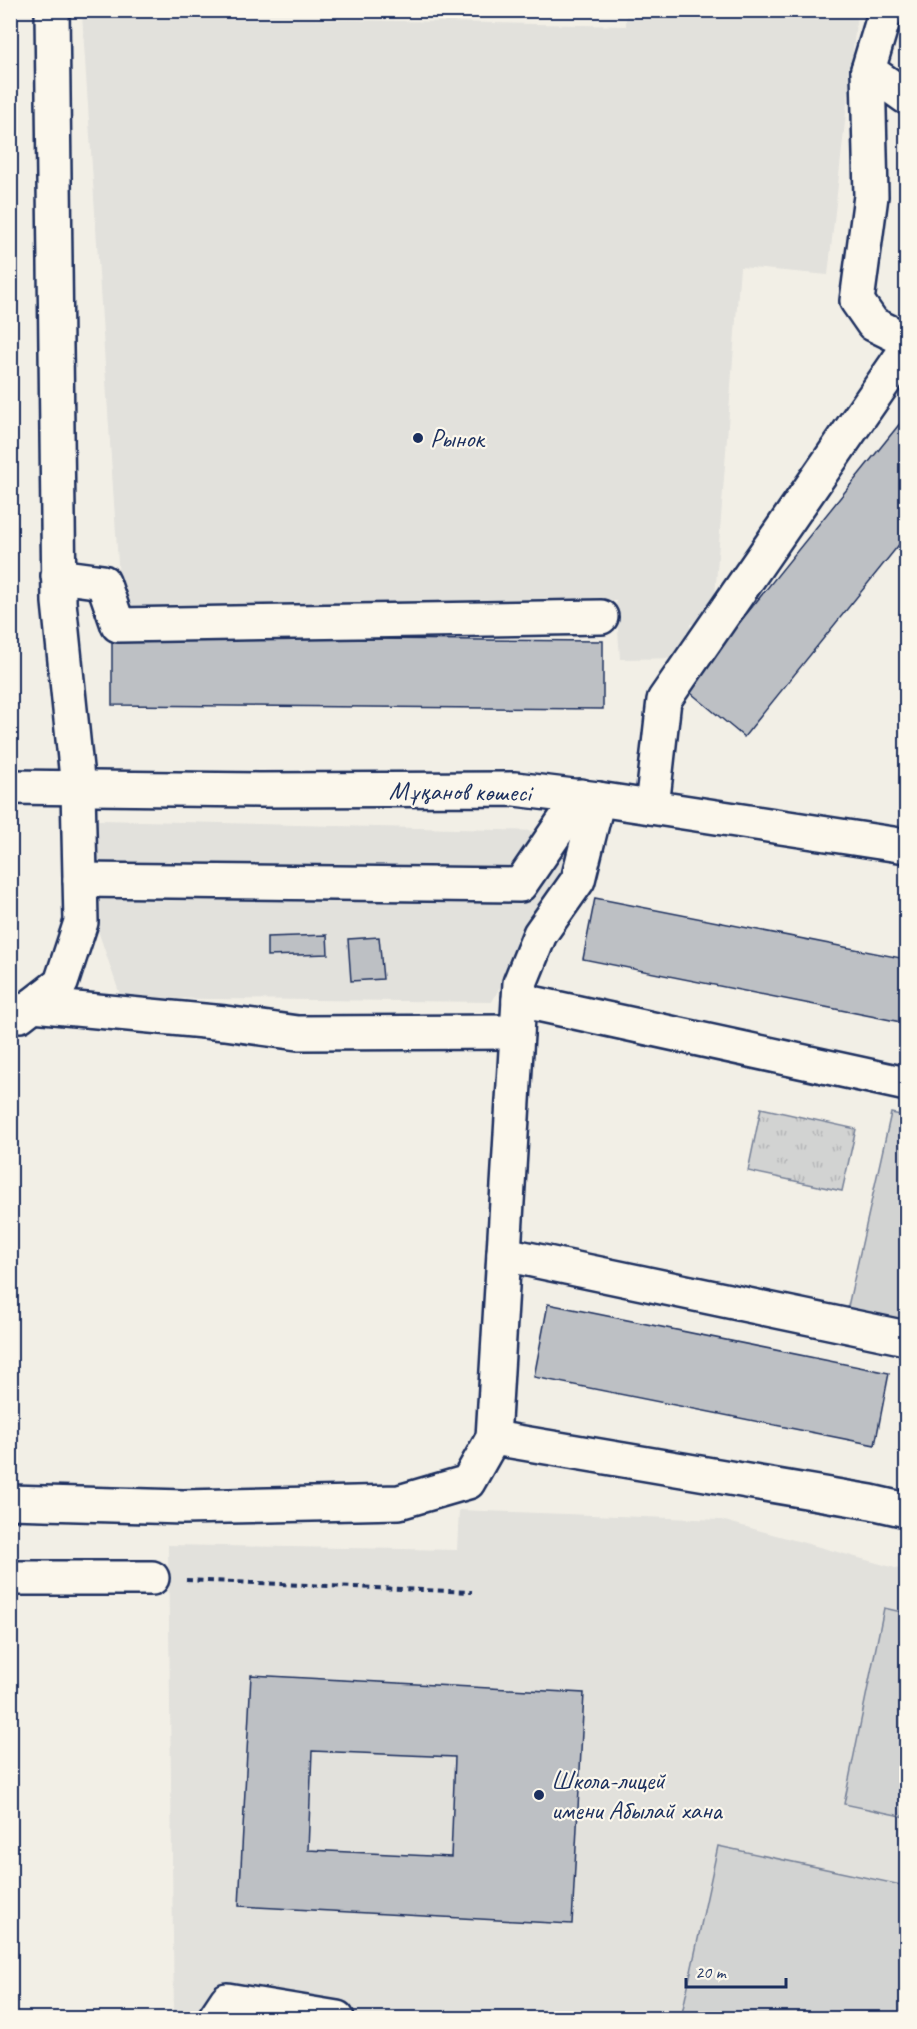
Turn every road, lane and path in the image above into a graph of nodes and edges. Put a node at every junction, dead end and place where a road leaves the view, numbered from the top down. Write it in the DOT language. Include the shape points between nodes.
graph roads {
  1 [pos="52,10"];
  2 [pos="886,10"];
  3 [pos="868,70"];
  4 [pos="906,97"];
  5 [pos="906,340"];
  6 [pos="906,350"];
  7 [pos="58,576"];
  8 [pos="601,617"];
  9 [pos="10,787"];
  10 [pos="78,788"];
  11 [pos="590,798"];
  12 [pos="652,807"];
  13 [pos="906,846"];
  14 [pos="80,880"];
  15 [pos="519,1000"];
  16 [pos="22,1010"];
  17 [pos="517,1032"];
  18 [pos="906,1084"];
  19 [pos="504,1254"];
  20 [pos="906,1338"];
  21 [pos="493,1438"];
  22 [pos="10,1502"];
  23 [pos="906,1510"];
  24 [pos="10,1578"];
  25 [pos="152,1578"];
  26 [pos="472,1592"];
  27 [pos="215,2019"];
  28 [pos="337,2019"];
  1 -- 7 [label="street"];
  2 -- 3 [label="street"];
  3 -- 4 [label="street"];
  3 -- 5 [label="street" via="871,196 857,301 873,324"];
  6 -- 12 [label="street" via="664,700"];
  7 -- 8 [label="street" via="103,582 118,625"];
  7 -- 10 [label="street"];
  9 -- 10 [label="street, Мұқанов көшесі"];
  10 -- 11 [label="street, Мұқанов көшесі" via="515,789"];
  10 -- 14 [label="street"];
  11 -- 12 [label="street, Мұқанов көшесі"];
  11 -- 14 [label="street" via="520,885"];
  11 -- 15 [label="street" via="578,880 540,934 520,983"];
  12 -- 13 [label="street, Мұқанов көшесі"];
  14 -- 16 [label="street" via="81,922 61,983"];
  15 -- 17 [label="street"];
  15 -- 18 [label="street"];
  16 -- 17 [label="street" via="225,1023 298,1033"];
  17 -- 19 [label="street"];
  19 -- 20 [label="street"];
  19 -- 21 [label="street"];
  21 -- 22 [label="street" via="468,1482 399,1502 183,1507"];
  21 -- 23 [label="street"];
  24 -- 25 [label="street"];
  25 -- 26 [label="path"];
  27 -- 28 [label="street" via="227,2000"];
}
